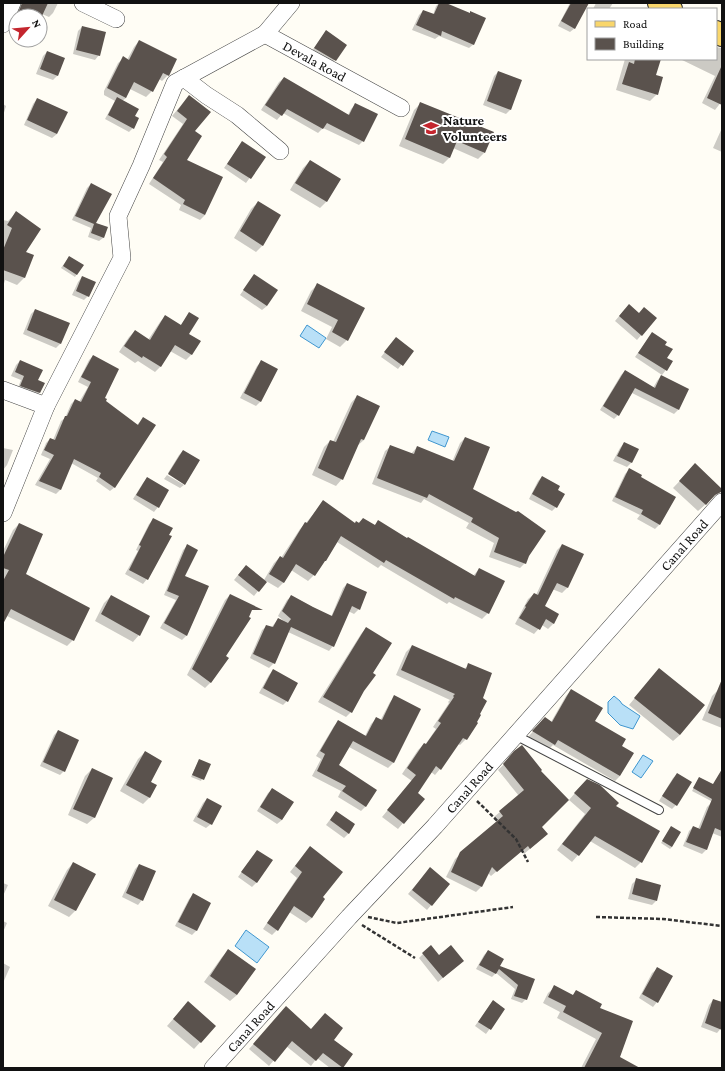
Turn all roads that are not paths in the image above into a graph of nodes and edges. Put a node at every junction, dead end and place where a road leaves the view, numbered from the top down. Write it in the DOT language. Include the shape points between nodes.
graph roads {
  1 [pos="12,3"];
  2 [pos="83,3"];
  3 [pos="291,3"];
  4 [pos="659,3"];
  5 [pos="669,8"];
  6 [pos="116,19"];
  7 [pos="3,24"];
  8 [pos="265,34"];
  9 [pos="184,78"];
  10 [pos="401,108"];
  11 [pos="280,151"];
  12 [pos="3,390"];
  13 [pos="46,406"];
  14 [pos="722,502"];
  15 [pos="3,514"];
  16 [pos="515,736"];
  17 [pos="659,810"];
  18 [pos="212,1068"];
  1 -- 7 [label="street"];
  2 -- 6 [label="street"];
  3 -- 8 [label="street, Devala Road"];
  4 -- 5 [label="main road"];
  8 -- 9 [label="street"];
  8 -- 10 [label="street, Devala Road"];
  9 -- 11 [label="street" via="237,115"];
  9 -- 13 [label="street" via="175,83 142,166 118,216 122,258"];
  12 -- 13 [label="street"];
  13 -- 15 [label="street"];
  14 -- 16 [label="street, Canal Road"];
  16 -- 17 [label="lane"];
  16 -- 18 [label="street, Canal Road"];
}
